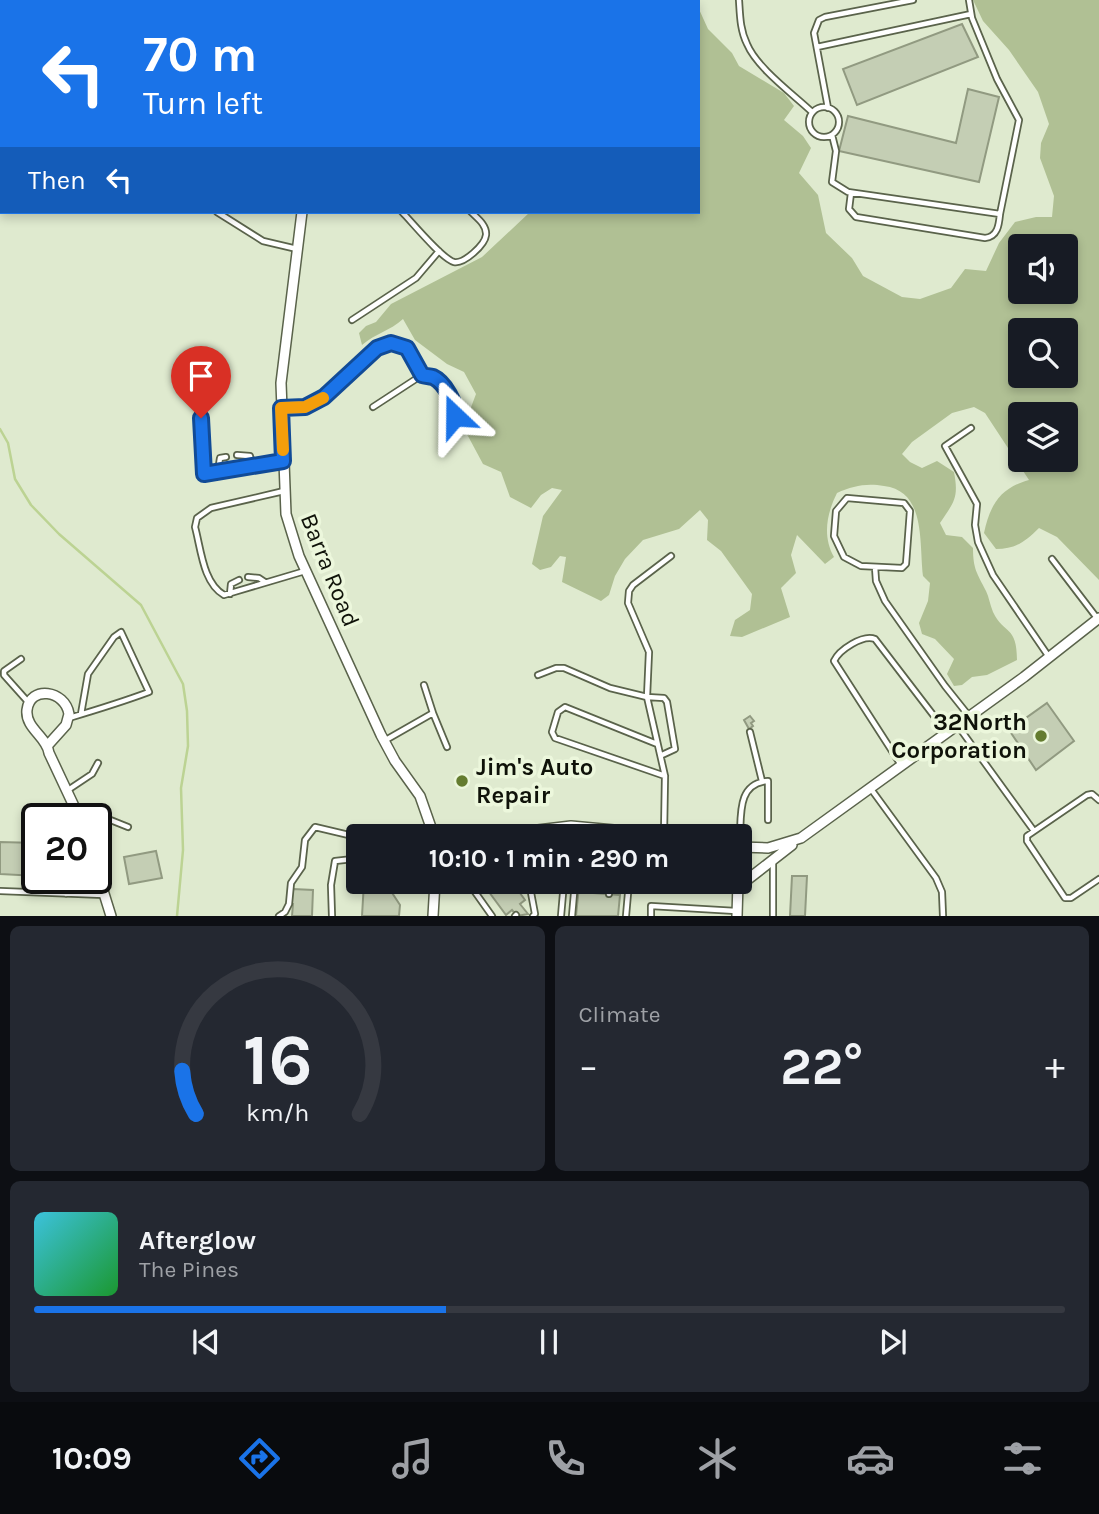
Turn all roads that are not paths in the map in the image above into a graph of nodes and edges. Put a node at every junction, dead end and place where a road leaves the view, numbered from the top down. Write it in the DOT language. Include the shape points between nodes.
graph roads {
  1 [pos="739,0"];
  2 [pos="913,0"];
  3 [pos="970,0"];
  4 [pos="899,1"];
  5 [pos="971,14"];
  6 [pos="817,47"];
  7 [pos="828,108"];
  8 [pos="812,112"];
  9 [pos="832,135"];
  10 [pos="851,193"];
  11 [pos="222,214"];
  12 [pos="302,214"];
  13 [pos="404,214"];
  14 [pos="473,214"];
  15 [pos="1000,214"];
  16 [pos="297,249"];
  17 [pos="439,251"];
  18 [pos="352,320"];
  19 [pos="422,375"];
  20 [pos="373,407"];
  21 [pos="281,408"];
  22 [pos="201,418"];
  23 [pos="450,420"];
  24 [pos="971,428"];
  25 [pos="237,455"];
  26 [pos="226,457"];
  27 [pos="283,461"];
  28 [pos="252,466"];
  29 [pos="218,471"];
  30 [pos="284,491"];
  31 [pos="671,556"];
  32 [pos="1052,559"];
  33 [pos="875,567"];
  34 [pos="306,570"];
  35 [pos="248,577"];
  36 [pos="239,580"];
  37 [pos="265,583"];
  38 [pos="230,594"];
  39 [pos="1098,618"];
  40 [pos="1049,658"];
  41 [pos="21,659"];
  42 [pos="538,675"];
  43 [pos="424,685"];
  44 [pos="647,697"];
  45 [pos="29,704"];
  46 [pos="433,713"];
  47 [pos="81,714"];
  48 [pos="970,717"];
  49 [pos="68,718"];
  50 [pos="958,725"];
  51 [pos="750,733"];
  52 [pos="947,733"];
  53 [pos="384,741"];
  54 [pos="658,744"];
  55 [pos="48,745"];
  56 [pos="447,747"];
  57 [pos="662,755"];
  58 [pos="99,763"];
  59 [pos="902,766"];
  60 [pos="665,776"];
  61 [pos="762,781"];
  62 [pos="870,788"];
  63 [pos="68,790"];
  64 [pos="1099,800"];
  65 [pos="74,803"];
  66 [pos="768,820"];
  67 [pos="112,821"];
  68 [pos="428,824"];
  69 [pos="664,824"];
  70 [pos="741,824"];
  71 [pos="128,827"];
  72 [pos="1034,831"];
  73 [pos="346,834"];
  74 [pos="802,838"];
  75 [pos="752,847"];
  76 [pos="773,859"];
  77 [pos="346,860"];
  78 [pos="752,874"];
  79 [pos="1099,879"];
  80 [pos="0,891"];
  81 [pos="21,892"];
  82 [pos="66,894"];
  83 [pos="434,894"];
  84 [pos="478,894"];
  85 [pos="531,894"];
  86 [pos="563,894"];
  87 [pos="574,894"];
  88 [pos="628,894"];
  89 [pos="738,894"];
  90 [pos="105,895"];
  91 [pos="533,905"];
  92 [pos="525,910"];
  93 [pos="709,913"];
  94 [pos="737,914"];
  95 [pos="111,915"];
  96 [pos="279,915"];
  97 [pos="331,915"];
  98 [pos="433,915"];
  99 [pos="492,915"];
  100 [pos="533,915"];
  101 [pos="561,915"];
  102 [pos="572,915"];
  103 [pos="626,915"];
  104 [pos="650,915"];
  105 [pos="774,915"];
  106 [pos="943,915"];
  1 -- 8 [label="lane" via="747,45"];
  2 -- 4 [label="lane"];
  3 -- 5 [label="lane"];
  4 -- 6 [label="lane" via="819,20 814,33"];
  5 -- 6 [label="lane"];
  5 -- 15 [label="lane" via="1019,120"];
  6 -- 7 [label="lane"];
  7 -- 8 [label="lane"];
  7 -- 9 [label="lane" via="838,120"];
  8 -- 9 [label="lane" via="808,122 812,132 820,137"];
  9 -- 10 [label="lane" via="836,151 832,182"];
  10 -- 15 [label="lane"];
  10 -- 15 [label="lane" via="849,209 856,217 985,238 998,228"];
  11 -- 16 [label="lane" via="263,241"];
  12 -- 16 [label="street, Barra Road"];
  13 -- 17 [label="lane"];
  14 -- 17 [label="lane" via="483,224 485,238 462,261 452,261"];
  16 -- 21 [label="street, Barra Road"];
  17 -- 18 [label="lane" via="416,278"];
  19 -- 20 [label="lane"];
  19 -- 21 [label="lane" via="407,348 391,343 377,348 324,397 305,407"];
  19 -- 23 [label="lane" via="442,385 456,409"];
  21 -- 27 [label="street, Barra Road"];
  22 -- 29 [label="lane" via="204,474"];
  24 -- 40 [label="lane" via="945,446 977,505 978,542 993,575"];
  25 -- 28 [label="lane" via="250,456"];
  26 -- 29 [label="lane" via="220,458"];
  27 -- 28 [label="lane"];
  27 -- 30 [label="street, Barra Road"];
  28 -- 29 [label="lane"];
  30 -- 34 [label="street, Barra Road" via="290,527"];
  30 -- 38 [label="lane" via="211,508 197,518 195,527 210,581 214,590"];
  31 -- 44 [label="lane" via="629,591 628,603 649,652"];
  32 -- 39 [label="lane"];
  33 -- 33 [label="lane" via="898,569 906,564 908,506 847,498 836,511 838,549 850,562"];
  33 -- 48 [label="lane" via="885,601"];
  34 -- 37 [label="lane"];
  34 -- 53 [label="street, Barra Road"];
  35 -- 37 [label="lane"];
  36 -- 38 [label="lane" via="232,584"];
  37 -- 38 [label="lane"];
  39 -- 40 [label="street"];
  40 -- 48 [label="street"];
  41 -- 45 [label="lane" via="4,675"];
  42 -- 44 [label="lane" via="564,668"];
  43 -- 46 [label="lane"];
  44 -- 54 [label="lane"];
  44 -- 57 [label="lane" via="667,702 675,749"];
  45 -- 49 [label="street" via="38,695 55,695 67,706"];
  45 -- 55 [label="street" via="30,722"];
  46 -- 53 [label="lane"];
  46 -- 56 [label="lane"];
  47 -- 47 [label="lane" via="149,692 121,632 88,674"];
  47 -- 49 [label="lane"];
  48 -- 50 [label="street"];
  49 -- 55 [label="street"];
  50 -- 52 [label="street"];
  50 -- 72 [label="lane"];
  51 -- 61 [label="lane"];
  52 -- 59 [label="street"];
  52 -- 59 [label="lane" via="874,639 865,638 836,656 834,661"];
  53 -- 68 [label="street, Barra Road" via="420,796"];
  54 -- 57 [label="lane"];
  54 -- 60 [label="lane" via="565,707 558,712 552,732 555,738"];
  55 -- 63 [label="street"];
  57 -- 60 [label="lane"];
  58 -- 63 [label="lane" via="92,774"];
  59 -- 62 [label="street"];
  60 -- 69 [label="lane"];
  61 -- 66 [label="lane" via="768,780"];
  61 -- 70 [label="lane" via="744,796"];
  62 -- 74 [label="street"];
  62 -- 106 [label="lane" via="936,878"];
  63 -- 65 [label="street"];
  64 -- 72 [label="lane" via="1087,795"];
  67 -- 71 [label="lane"];
  72 -- 79 [label="lane" via="1027,836 1029,848 1065,898"];
  73 -- 96 [label="lane" via="316,827 305,840 302,867 291,883 289,904"];
  74 -- 75 [label="street" via="768,848"];
  74 -- 76 [label="street"];
  76 -- 78 [label="street"];
  76 -- 105 [label="lane"];
  77 -- 97 [label="lane" via="335,861"];
  80 -- 81 [label="lane"];
  82 -- 90 [label="lane"];
  83 -- 98 [label="street"];
  84 -- 99 [label="lane"];
  85 -- 91 [label="lane"];
  86 -- 101 [label="lane"];
  87 -- 102 [label="lane"];
  88 -- 103 [label="lane"];
  89 -- 94 [label="street"];
  90 -- 95 [label="street"];
  91 -- 92 [label="lane"];
  91 -- 100 [label="lane"];
  93 -- 94 [label="lane"];
  93 -- 104 [label="lane" via="651,906"];
}
